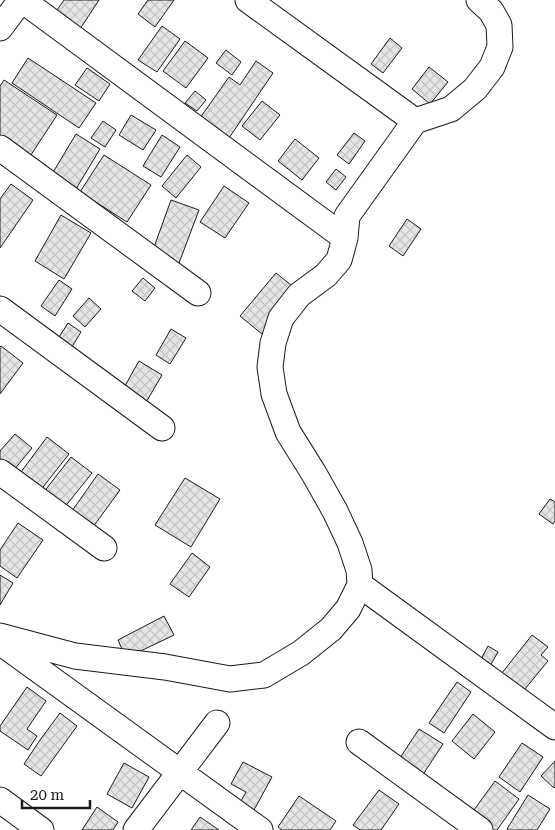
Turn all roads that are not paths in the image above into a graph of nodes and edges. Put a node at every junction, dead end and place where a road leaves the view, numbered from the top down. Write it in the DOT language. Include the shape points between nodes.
graph roads {
  1 [pos="22,0"];
  2 [pos="248,0"];
  3 [pos="479,0"];
  4 [pos="0,28"];
  5 [pos="415,121"];
  6 [pos="0,148"];
  7 [pos="346,238"];
  8 [pos="198,293"];
  9 [pos="0,309"];
  10 [pos="162,428"];
  11 [pos="0,472"];
  12 [pos="104,548"];
  13 [pos="360,585"];
  14 [pos="0,636"];
  15 [pos="0,642"];
  16 [pos="217,723"];
  17 [pos="555,727"];
  18 [pos="359,742"];
  19 [pos="180,771"];
  20 [pos="0,800"];
  21 [pos="41,830"];
  22 [pos="136,830"];
  23 [pos="260,830"];
  24 [pos="480,830"];
  1 -- 4 [label="street"];
  1 -- 7 [label="street"];
  2 -- 5 [label="street"];
  3 -- 5 [label="street" via="492,11 499,25 500,47 492,67 475,89 451,110"];
  5 -- 7 [label="street" via="347,216"];
  6 -- 8 [label="street"];
  7 -- 13 [label="street" via="339,260 326,276 299,295 281,318 270,367 274,394 288,432 335,511 350,543 359,570"];
  9 -- 10 [label="street"];
  11 -- 12 [label="street"];
  13 -- 14 [label="street" via="348,609 331,629 301,653 264,675 230,678 75,656"];
  13 -- 17 [label="street"];
  15 -- 19 [label="street"];
  16 -- 19 [label="street"];
  18 -- 24 [label="street"];
  19 -- 22 [label="street"];
  19 -- 23 [label="street"];
  20 -- 21 [label="street"];
}
